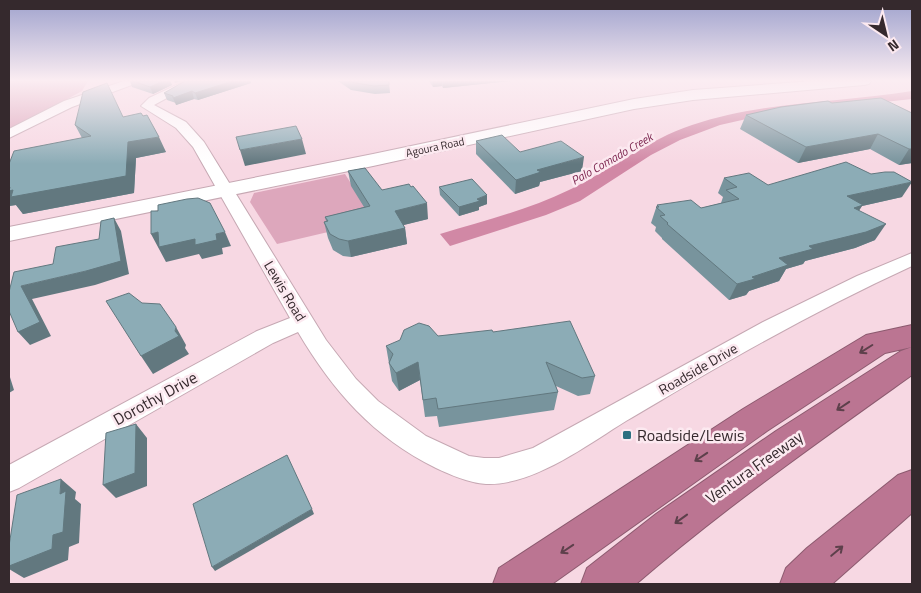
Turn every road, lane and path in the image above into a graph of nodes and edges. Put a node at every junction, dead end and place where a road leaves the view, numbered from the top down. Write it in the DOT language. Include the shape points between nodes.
graph roads {
  1 [pos="60,109"];
  2 [pos="152,109"];
  3 [pos="613,109"];
  4 [pos="9,134"];
  5 [pos="224,189"];
  6 [pos="9,234"];
  7 [pos="912,260"];
  8 [pos="303,321"];
  9 [pos="912,336"];
  10 [pos="912,359"];
  11 [pos="484,471"];
  12 [pos="9,479"];
  13 [pos="912,488"];
  14 [pos="515,584"];
  15 [pos="603,584"];
  16 [pos="802,584"];
  1 -- 4 [label="street"];
  2 -- 5 [label="street, Lewis Road" via="181,125 199,146"];
  3 -- 5 [label="main road, Agoura Road"];
  5 -- 6 [label="main road, Agoura Road"];
  5 -- 8 [label="street, Lewis Road"];
  7 -- 11 [label="street, Roadside Drive" via="864,280 750,339 542,457 514,469"];
  8 -- 11 [label="street, Lewis Road" via="322,352 359,399 396,430 431,453 455,464"];
  8 -- 12 [label="street, Dorothy Drive" via="265,337"];
  9 -- 14 [label="highway, one-way" via="877,342 755,420"];
  10 -- 15 [label="highway, Ventura Freeway, one-way" via="788,442 678,522"];
  16 -- 13 [label="highway, one-way" via="822,563"];
}
